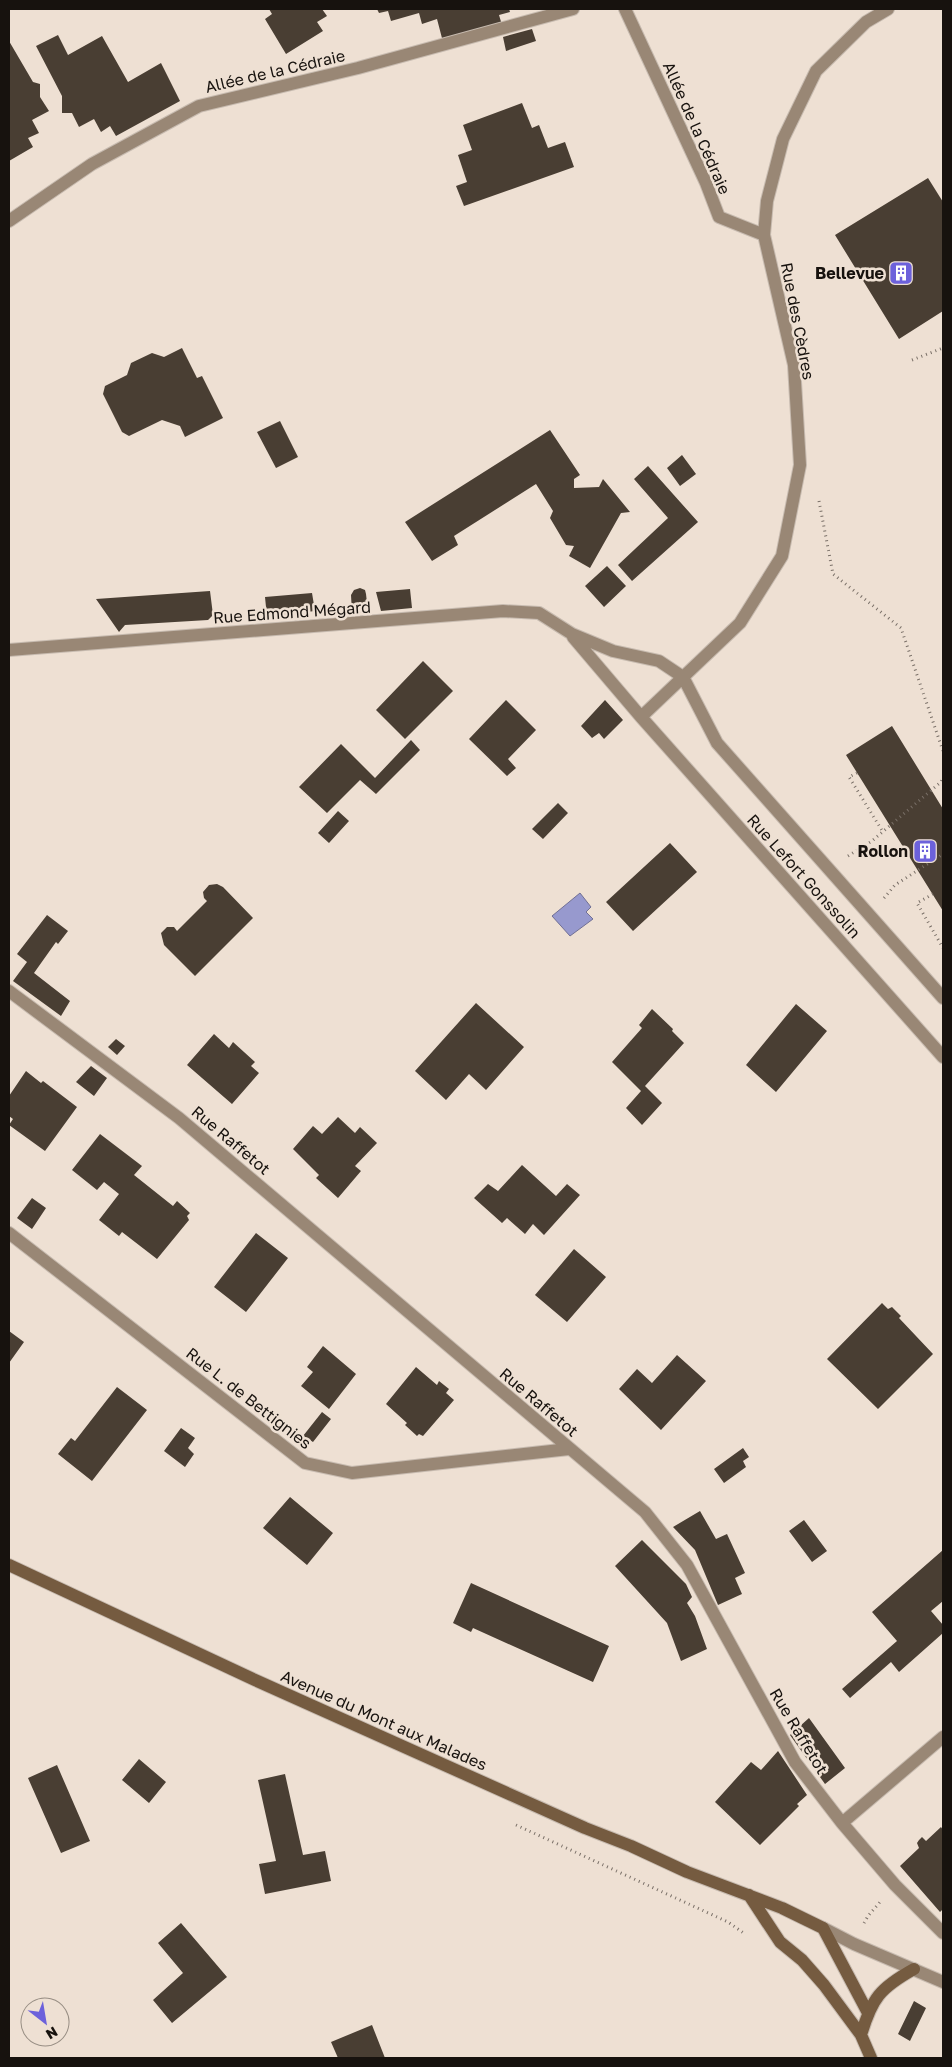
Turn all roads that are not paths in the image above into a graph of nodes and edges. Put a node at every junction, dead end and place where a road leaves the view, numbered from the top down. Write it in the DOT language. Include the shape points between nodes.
graph roads {
  1 [pos="572,9"];
  2 [pos="625,9"];
  3 [pos="888,9"];
  4 [pos="9,221"];
  5 [pos="764,234"];
  6 [pos="572,634"];
  7 [pos="9,650"];
  8 [pos="683,677"];
  9 [pos="640,717"];
  10 [pos="9,991"];
  11 [pos="943,998"];
  12 [pos="943,1057"];
  13 [pos="9,1233"];
  14 [pos="569,1449"];
  15 [pos="9,1565"];
  16 [pos="943,1737"];
  17 [pos="842,1823"];
  18 [pos="749,1895"];
  19 [pos="823,1928"];
  20 [pos="943,1933"];
  21 [pos="914,1969"];
  22 [pos="943,1982"];
  23 [pos="868,2013"];
  24 [pos="861,2035"];
  25 [pos="871,2058"];
  1 -- 4 [label="street, Allée de la Cédraie" via="358,68 199,106 92,164"];
  2 -- 5 [label="street, Allée de la Cédraie" via="719,217"];
  3 -- 5 [label="street, Rue des Cèdres" via="866,22 816,71 783,139 767,201"];
  5 -- 8 [label="street, Rue des Cèdres" via="794,365 800,465 782,556 740,623"];
  6 -- 7 [label="street, Rue Edmond Mégard" via="539,613 503,611"];
  6 -- 8 [label="street, Rue Edmond Mégard" via="613,651 659,661"];
  6 -- 9 [label="street, Rue Edmond Mégard"];
  8 -- 9 [label="street, Rue des Cèdres"];
  8 -- 11 [label="street, Rue Lefort Gonssolin" via="717,743"];
  9 -- 12 [label="street, Rue Lefort Gonssolin"];
  10 -- 14 [label="street, Rue Raffetot" via="179,1118"];
  13 -- 14 [label="street, Rue L. de Bettignies" via="306,1463 352,1474"];
  14 -- 17 [label="street, Rue Raffetot" via="645,1512 687,1565 795,1762"];
  15 -- 18 [label="street, Avenue du Mont aux Malades" via="585,1828"];
  16 -- 17 [label="street"];
  17 -- 20 [label="street, Rue Raffetot" via="895,1885"];
  18 -- 19 [label="street, Avenue du Mont aux Malades"];
  18 -- 24 [label="street" via="780,1942 802,1960 824,1985"];
  19 -- 21 [label="street"];
  19 -- 23 [label="street"];
  21 -- 22 [label="street"];
  21 -- 23 [label="street" via="876,1996"];
  23 -- 24 [label="street"];
  24 -- 25 [label="street"];
}
